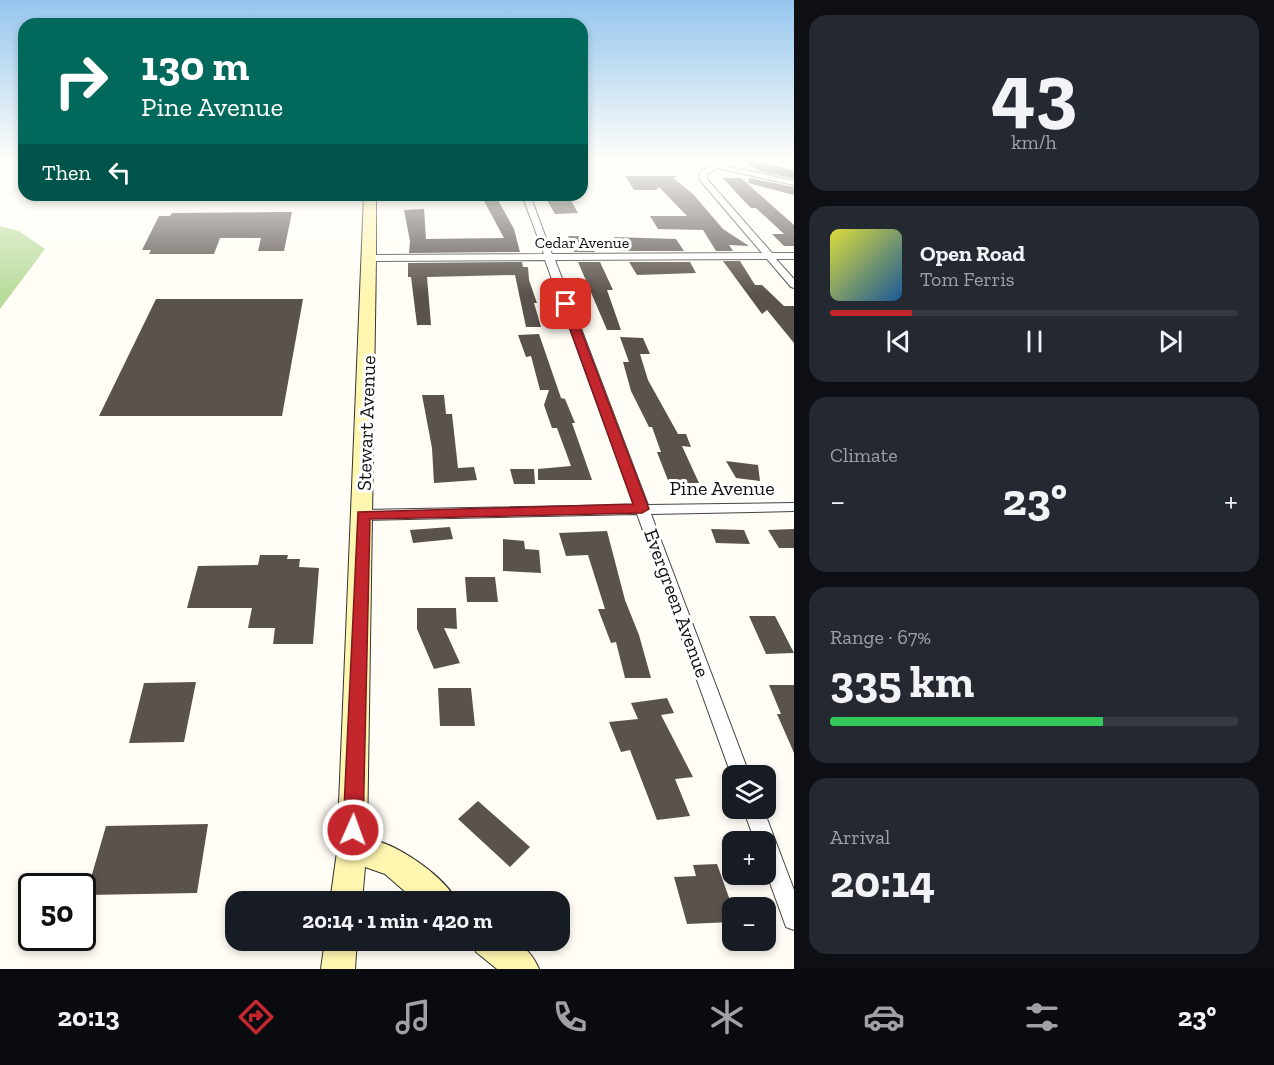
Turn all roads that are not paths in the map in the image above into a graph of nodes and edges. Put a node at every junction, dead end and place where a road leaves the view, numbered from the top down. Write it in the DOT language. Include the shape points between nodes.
graph roads {
  1 [pos="370,204"];
  2 [pos="529,204"];
  3 [pos="725,204"];
  4 [pos="769,256"];
  5 [pos="794,256"];
  6 [pos="549,257"];
  7 [pos="370,258"];
  8 [pos="794,285"];
  9 [pos="794,507"];
  10 [pos="642,509"];
  11 [pos="363,515"];
  12 [pos="737,765"];
  13 [pos="757,819"];
  14 [pos="352,852"];
  15 [pos="347,891"];
  16 [pos="428,891"];
  17 [pos="794,919"];
  18 [pos="340,951"];
  19 [pos="501,951"];
  20 [pos="338,969"];
  21 [pos="522,969"];
  1 -- 7 [label="main road, Stewart Avenue"];
  2 -- 6 [label="street, Evergreen Avenue"];
  3 -- 4 [label="street"];
  4 -- 5 [label="street, Cedar Avenue"];
  4 -- 6 [label="street, Cedar Avenue"];
  4 -- 8 [label="street"];
  6 -- 7 [label="street, Cedar Avenue"];
  6 -- 10 [label="street, Evergreen Avenue"];
  7 -- 11 [label="main road, Stewart Avenue"];
  9 -- 10 [label="street, Pine Avenue"];
  10 -- 11 [label="street, Pine Avenue"];
  10 -- 12 [label="street, Evergreen Avenue"];
  11 -- 14 [label="main road, Stewart Avenue"];
  13 -- 17 [label="street"];
  14 -- 15 [label="main road, Stewart Avenue"];
  14 -- 16 [label="main road" via="377,854 396,864"];
  18 -- 20 [label="main road"];
  19 -- 21 [label="main road"];
}
